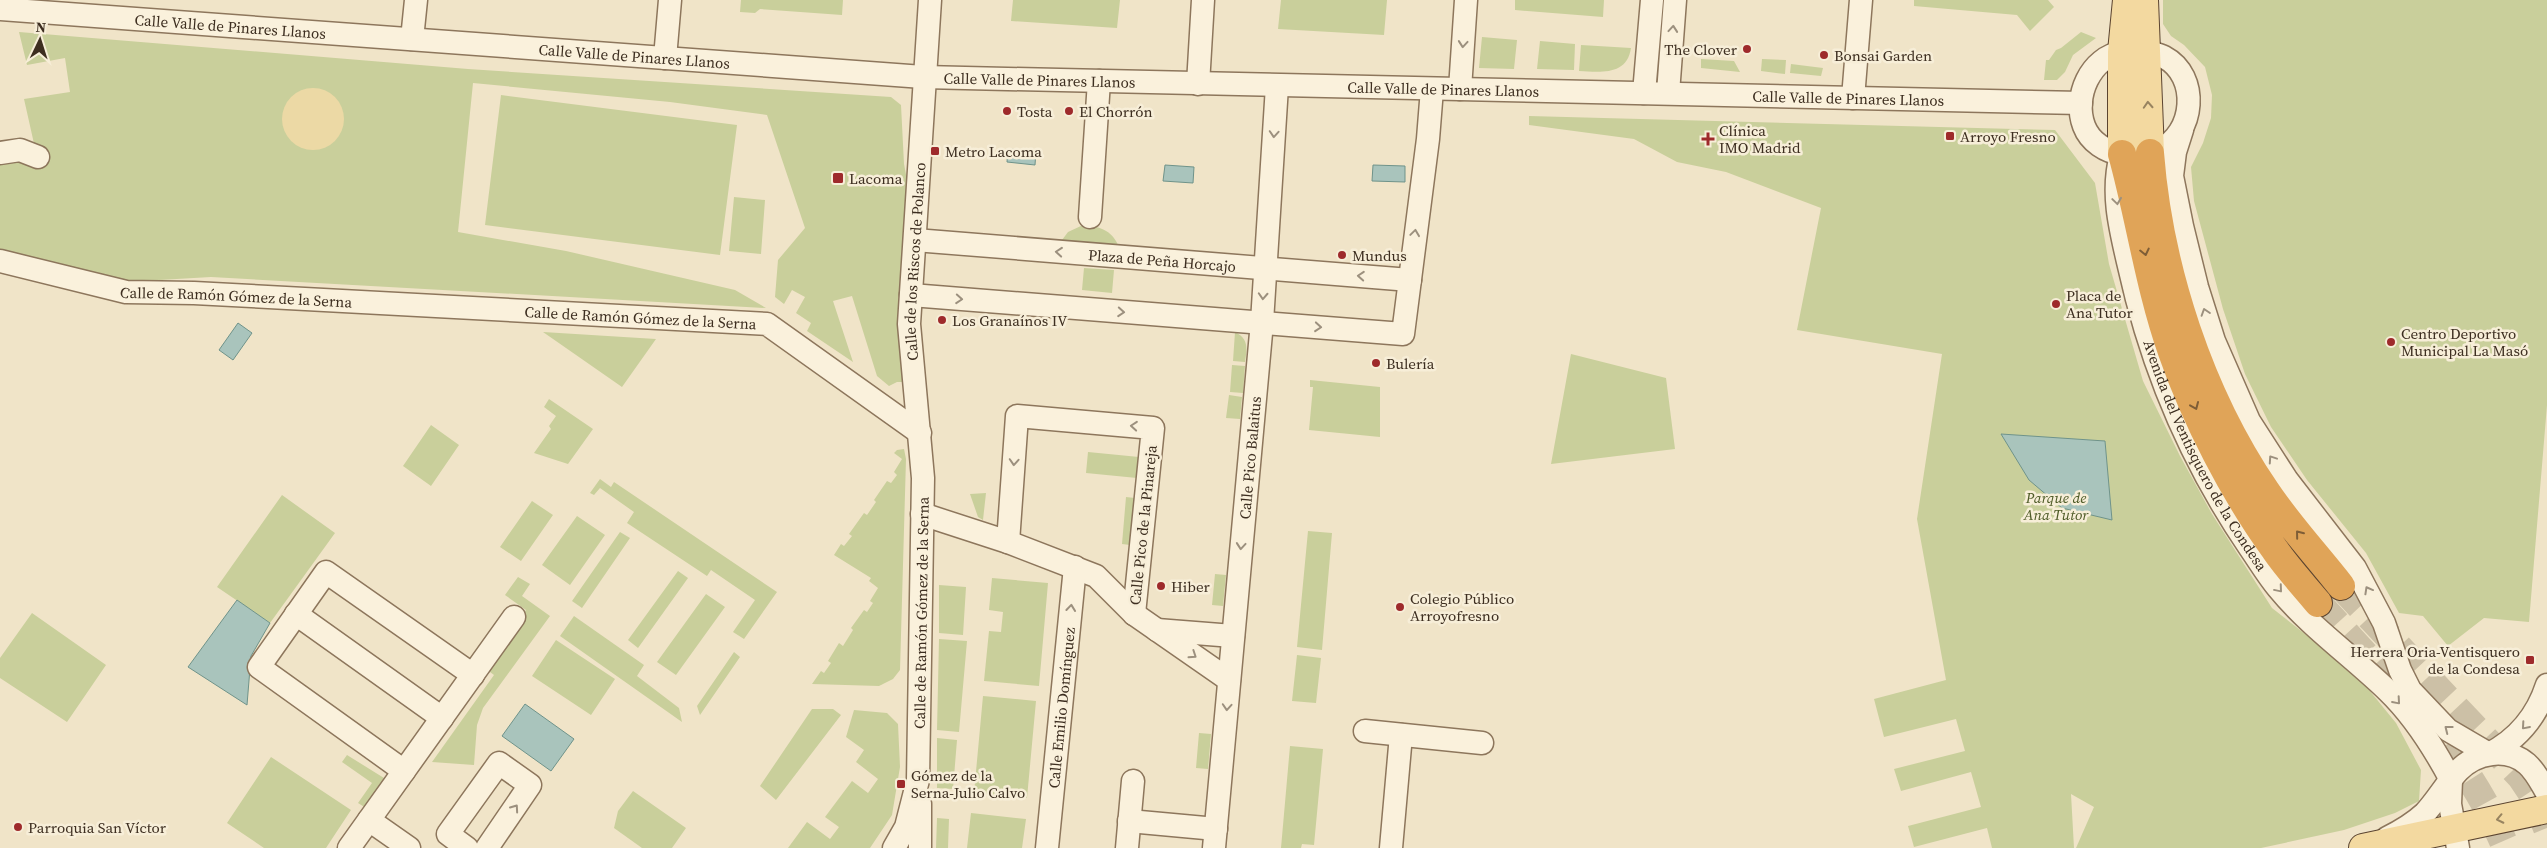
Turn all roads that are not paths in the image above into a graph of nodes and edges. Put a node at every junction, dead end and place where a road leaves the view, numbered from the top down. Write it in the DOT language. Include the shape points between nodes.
graph roads {
  1 [pos="416,0"];
  2 [pos="670,0"];
  3 [pos="930,0"];
  4 [pos="1203,0"];
  5 [pos="1466,0"];
  6 [pos="1652,0"];
  7 [pos="1675,0"];
  8 [pos="1861,0"];
  9 [pos="2127,0"];
  10 [pos="2144,0"];
  11 [pos="0,9"];
  12 [pos="412,40"];
  13 [pos="2134,51"];
  14 [pos="666,58"];
  15 [pos="923,76"];
  16 [pos="1099,81"];
  17 [pos="1198,84"];
  18 [pos="1277,86"];
  19 [pos="1460,89"];
  20 [pos="1432,90"];
  21 [pos="1644,93"];
  22 [pos="1668,93"];
  23 [pos="1854,98"];
  24 [pos="2081,103"];
  25 [pos="2182,130"];
  26 [pos="0,153"];
  27 [pos="2150,153"];
  28 [pos="2122,154"];
  29 [pos="38,157"];
  30 [pos="1090,218"];
  31 [pos="915,240"];
  32 [pos="0,260"];
  33 [pos="1265,269"];
  34 [pos="1410,280"];
  35 [pos="911,295"];
  36 [pos="1262,322"];
  37 [pos="920,433"];
  38 [pos="922,514"];
  39 [pos="1008,542"];
  40 [pos="1075,567"];
  41 [pos="2341,586"];
  42 [pos="2318,603"];
  43 [pos="296,614"];
  44 [pos="1134,614"];
  45 [pos="514,617"];
  46 [pos="1156,630"];
  47 [pos="1233,636"];
  48 [pos="473,675"];
  49 [pos="1229,680"];
  50 [pos="2547,685"];
  51 [pos="442,718"];
  52 [pos="1365,731"];
  53 [pos="1401,735"];
  54 [pos="1482,743"];
  55 [pos="2490,754"];
  56 [pos="404,771"];
  57 [pos="2540,771"];
  58 [pos="918,780"];
  59 [pos="2451,780"];
  60 [pos="1133,781"];
  61 [pos="2547,793"];
  62 [pos="2547,809"];
  63 [pos="369,820"];
  64 [pos="1129,821"];
  65 [pos="2547,828"];
  66 [pos="1215,838"];
  67 [pos="2455,843"];
  68 [pos="349,848"];
  69 [pos="409,848"];
  70 [pos="467,848"];
  71 [pos="487,848"];
  72 [pos="894,848"];
  73 [pos="920,848"];
  74 [pos="1047,848"];
  75 [pos="1127,848"];
  76 [pos="1391,848"];
  77 [pos="2364,848"];
  1 -- 12 [label="street"];
  2 -- 14 [label="street"];
  3 -- 15 [label="street, Calle de los Riscos de Polanco"];
  4 -- 17 [label="street"];
  5 -- 19 [label="street, one-way"];
  6 -- 21 [label="street"];
  22 -- 7 [label="street, one-way"];
  8 -- 23 [label="street"];
  9 -- 13 [label="main road, Avenida del Ventisquero de la Condesa"];
  10 -- 13 [label="main road, Avenida del Ventisquero de la Condesa"];
  11 -- 12 [label="street, Calle Valle de Pinares Llanos"];
  12 -- 14 [label="street, Calle Valle de Pinares Llanos"];
  13 -- 24 [label="street" via="2108,57 2094,68 2085,82"];
  13 -- 25 [label="street" via="2163,56 2186,83 2188,117"];
  27 -- 13 [label="main road, Avenida del Ventisquero de la Condesa, one-way"];
  13 -- 28 [label="main road, Avenida del Ventisquero de la Condesa"];
  14 -- 15 [label="street, Calle Valle de Pinares Llanos"];
  15 -- 16 [label="street, Calle Valle de Pinares Llanos"];
  15 -- 31 [label="street, Calle de los Riscos de Polanco"];
  16 -- 17 [label="street, Calle Valle de Pinares Llanos"];
  16 -- 30 [label="street"];
  17 -- 18 [label="street, Calle Valle de Pinares Llanos"];
  18 -- 20 [label="street, Calle Valle de Pinares Llanos"];
  18 -- 33 [label="street, Calle Pico Balaitus, one-way"];
  19 -- 20 [label="street, Calle Valle de Pinares Llanos"];
  19 -- 21 [label="street, Calle Valle de Pinares Llanos"];
  34 -- 20 [label="street, one-way"];
  21 -- 22 [label="street, Calle Valle de Pinares Llanos"];
  22 -- 23 [label="street, Calle Valle de Pinares Llanos"];
  23 -- 24 [label="street, Calle Valle de Pinares Llanos"];
  24 -- 28 [label="street" via="2084,128 2097,145"];
  25 -- 27 [label="street" via="2161,149"];
  55 -- 25 [label="street, one-way" via="2448,730 2410,690 2384,623 2355,568 2287,480 2246,414 2214,341 2182,226 2172,176"];
  26 -- 29 [label="street" via="20,150"];
  27 -- 28 [label="street"];
  41 -- 27 [label="highway, one-way" via="2266,491 2243,454 2202,370 2176,292 2162,232"];
  28 -- 42 [label="highway, one-way" via="2172,353 2199,417 2245,504 2275,551"];
  28 -- 59 [label="street, Avenida del Ventisquero de la Condesa, one-way" via="2116,173 2115,195 2137,304 2154,359 2179,420 2228,516 2278,588 2389,692 2416,723"];
  33 -- 31 [label="street, Plaza de Peña Horcajo, one-way"];
  31 -- 35 [label="street, Calle de los Riscos de Polanco"];
  32 -- 37 [label="street, Calle de Ramón Gómez de la Serna" via="126,292 767,324"];
  34 -- 33 [label="street, Plaza de Peña Horcajo, one-way"];
  33 -- 36 [label="street, Calle Pico Balaitus, one-way"];
  36 -- 34 [label="street, one-way" via="1403,334"];
  35 -- 36 [label="street, one-way"];
  35 -- 37 [label="street, Calle de los Riscos de Polanco" via="909,324"];
  36 -- 47 [label="street, Calle Pico Balaitus, one-way"];
  37 -- 38 [label="street, Calle de Ramón Gómez de la Serna"];
  38 -- 39 [label="street"];
  38 -- 58 [label="street, Calle de Ramón Gómez de la Serna"];
  39 -- 40 [label="street"];
  44 -- 39 [label="street, Calle Pico de la Pinareja, one-way" via="1153,428 1017,416"];
  40 -- 44 [label="street" via="1096,576"];
  74 -- 40 [label="street, Calle Emilio Domínguez, one-way"];
  43 -- 48 [label="street" via="326,572"];
  43 -- 51 [label="street"];
  43 -- 56 [label="street" via="260,667"];
  44 -- 46 [label="street"];
  45 -- 48 [label="street"];
  46 -- 47 [label="street"];
  46 -- 49 [label="street, one-way"];
  47 -- 49 [label="street, Calle Pico Balaitus"];
  48 -- 51 [label="street"];
  49 -- 66 [label="street, Calle Pico Balaitus, one-way"];
  50 -- 55 [label="street, one-way" via="2542,702 2524,728"];
  51 -- 56 [label="street"];
  52 -- 53 [label="street"];
  53 -- 54 [label="street"];
  53 -- 76 [label="street"];
  55 -- 57 [label="street" via="2512,756"];
  55 -- 59 [label="street" via="2474,758"];
  56 -- 63 [label="street"];
  57 -- 61 [label="street"];
  58 -- 72 [label="street, Calle de Ramón Gómez de la Serna" via="906,827"];
  58 -- 73 [label="street"];
  59 -- 67 [label="street" via="2450,804"];
  59 -- 77 [label="street" via="2412,825"];
  60 -- 64 [label="street"];
  62 -- 67 [label="main road, one-way"];
  63 -- 68 [label="street"];
  63 -- 69 [label="street"];
  64 -- 66 [label="street, Calle Pico Balaitus"];
  64 -- 75 [label="street"];
  65 -- 67 [label="main road"];
  67 -- 77 [label="main road"];
  71 -- 70 [label="street, one-way" via="530,785 499,763 448,834"];
}
